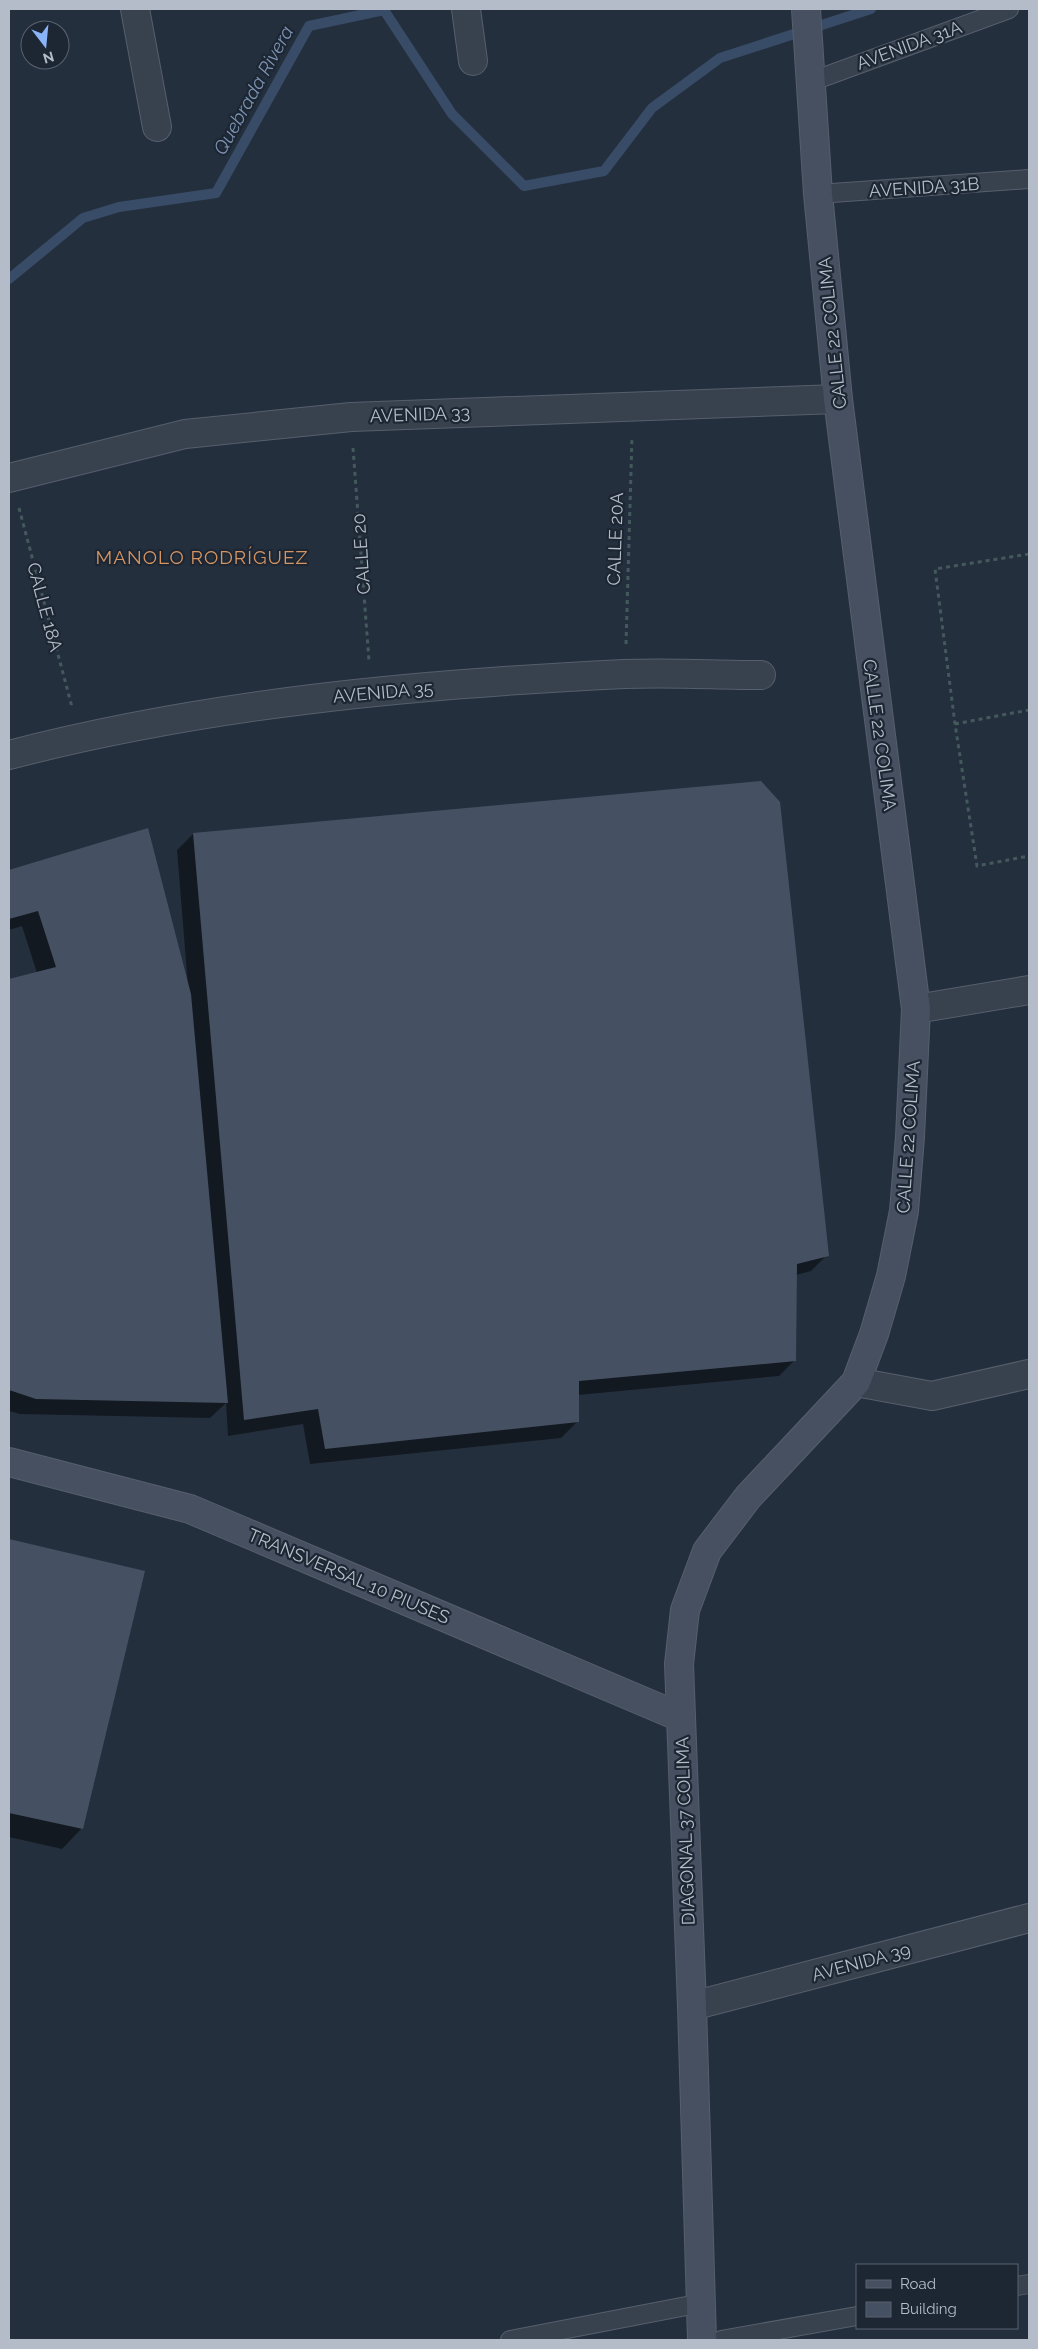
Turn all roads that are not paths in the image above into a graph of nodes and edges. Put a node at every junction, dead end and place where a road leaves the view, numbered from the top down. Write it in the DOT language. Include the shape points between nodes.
graph roads {
  1 [pos="135,9"];
  2 [pos="466,9"];
  3 [pos="806,9"];
  4 [pos="1009,9"];
  5 [pos="473,61"];
  6 [pos="809,76"];
  7 [pos="156,127"];
  8 [pos="1029,179"];
  9 [pos="818,194"];
  10 [pos="838,399"];
  11 [pos="10,477"];
  12 [pos="761,675"];
  13 [pos="9,755"];
  14 [pos="1029,990"];
  15 [pos="916,1009"];
  16 [pos="1029,1374"];
  17 [pos="856,1382"];
  18 [pos="9,1462"];
  19 [pos="680,1717"];
  20 [pos="1029,1918"];
  21 [pos="692,2006"];
  22 [pos="702,2303"];
  23 [pos="856,2316"];
  24 [pos="510,2340"];
  25 [pos="702,2340"];
  26 [pos="721,2340"];
  1 -- 7 [label="street"];
  2 -- 5 [label="street"];
  3 -- 6 [label="main road, CALLE 22 COLIMA"];
  4 -- 6 [label="lane, AVENIDA 31A"];
  6 -- 9 [label="main road, CALLE 22 COLIMA"];
  8 -- 9 [label="lane, AVENIDA 31B"];
  9 -- 10 [label="main road, CALLE 22 COLIMA"];
  10 -- 11 [label="street, AVENIDA 33" via="351,417 185,434"];
  10 -- 15 [label="main road, CALLE 22 COLIMA"];
  12 -- 13 [label="street, AVENIDA 35" via="626,674 371,692 215,713 80,737"];
  14 -- 15 [label="street"];
  15 -- 17 [label="main road, CALLE 22 COLIMA" via="904,1210 891,1276"];
  16 -- 17 [label="street" via="932,1396"];
  17 -- 19 [label="main road, DIAGONAL 37 COLIMA" via="748,1497 707,1551 685,1610 679,1664"];
  18 -- 19 [label="main road, TRANSVERSAL 10 PIUSES" via="190,1509"];
  19 -- 21 [label="main road, DIAGONAL 37 COLIMA"];
  20 -- 21 [label="street, AVENIDA 39"];
  21 -- 22 [label="main road, DIAGONAL 37 COLIMA"];
  22 -- 24 [label="lane"];
  22 -- 25 [label="main road, DIAGONAL 37 COLIMA"];
  23 -- 26 [label="lane"];
}
